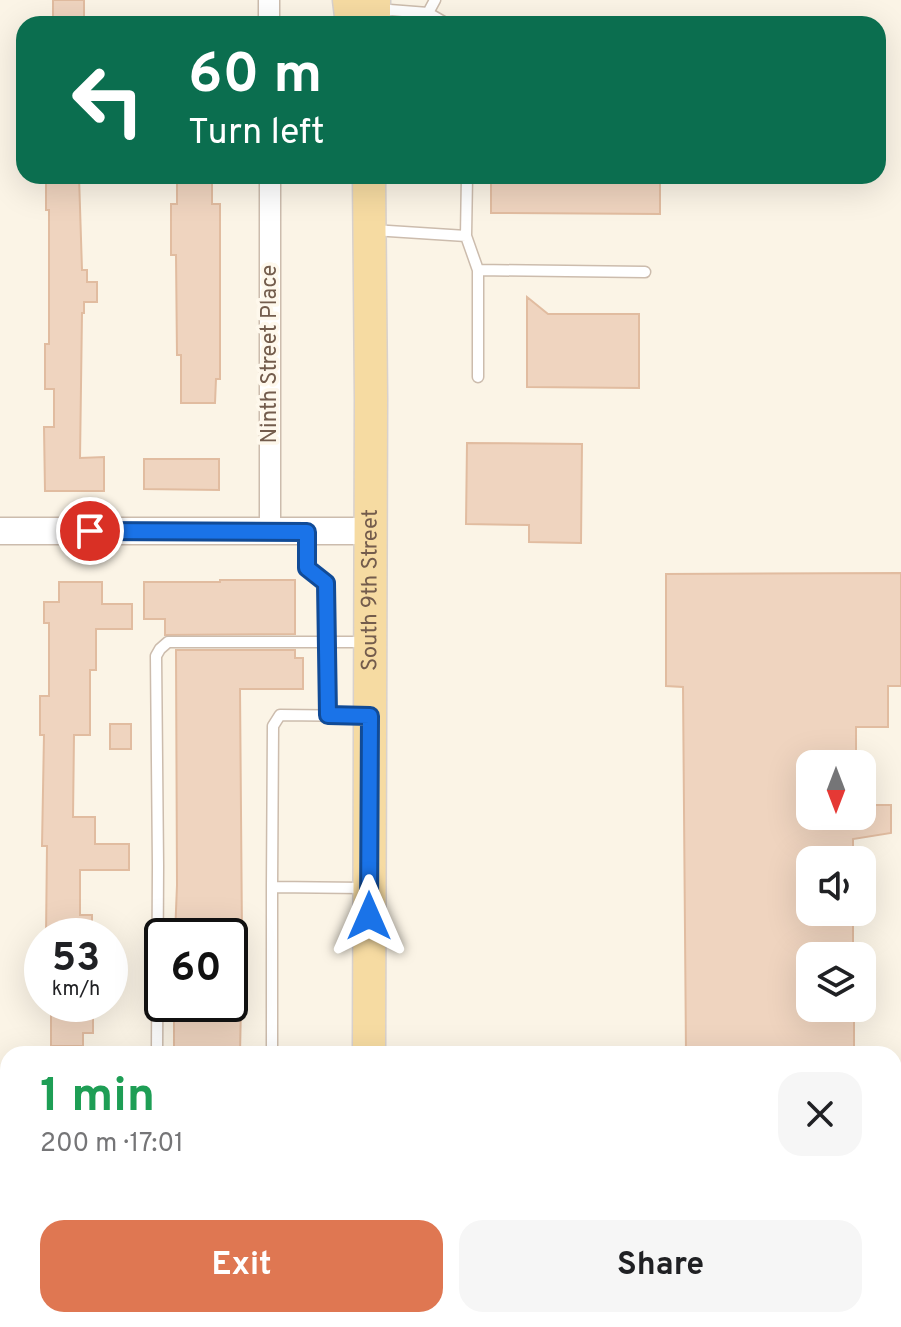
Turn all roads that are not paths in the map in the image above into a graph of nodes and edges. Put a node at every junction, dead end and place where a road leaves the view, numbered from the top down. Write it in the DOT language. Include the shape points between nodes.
graph roads {
  1 [pos="435,0"];
  2 [pos="365,11"];
  3 [pos="428,13"];
  4 [pos="433,16"];
  5 [pos="270,184"];
  6 [pos="369,184"];
  7 [pos="467,184"];
  8 [pos="370,230"];
  9 [pos="466,236"];
  10 [pos="478,270"];
  11 [pos="645,272"];
  12 [pos="478,377"];
  13 [pos="0,531"];
  14 [pos="370,531"];
  15 [pos="270,532"];
  16 [pos="307,532"];
  17 [pos="327,642"];
  18 [pos="370,642"];
  19 [pos="328,715"];
  20 [pos="370,716"];
  21 [pos="272,887"];
  22 [pos="369,888"];
  23 [pos="157,1046"];
  24 [pos="272,1046"];
  25 [pos="369,1046"];
  1 -- 3 [label="lane"];
  2 -- 3 [label="lane"];
  3 -- 4 [label="lane"];
  5 -- 15 [label="street, Ninth Street Place"];
  6 -- 8 [label="main road, South 9th Street"];
  7 -- 9 [label="lane"];
  8 -- 9 [label="lane"];
  8 -- 14 [label="main road, South 9th Street"];
  9 -- 10 [label="lane"];
  10 -- 11 [label="lane"];
  10 -- 12 [label="lane"];
  13 -- 15 [label="street"];
  14 -- 16 [label="street"];
  14 -- 18 [label="main road, South 9th Street"];
  15 -- 16 [label="street"];
  16 -- 17 [label="lane" via="307,568 326,583"];
  17 -- 18 [label="lane"];
  17 -- 19 [label="lane"];
  17 -- 23 [label="lane" via="168,642 156,656"];
  18 -- 20 [label="main road, South 9th Street"];
  19 -- 20 [label="lane"];
  19 -- 21 [label="lane" via="280,715 273,726"];
  20 -- 22 [label="main road, South 9th Street"];
  21 -- 22 [label="lane"];
  21 -- 24 [label="lane"];
  22 -- 25 [label="main road, South 9th Street"];
}
